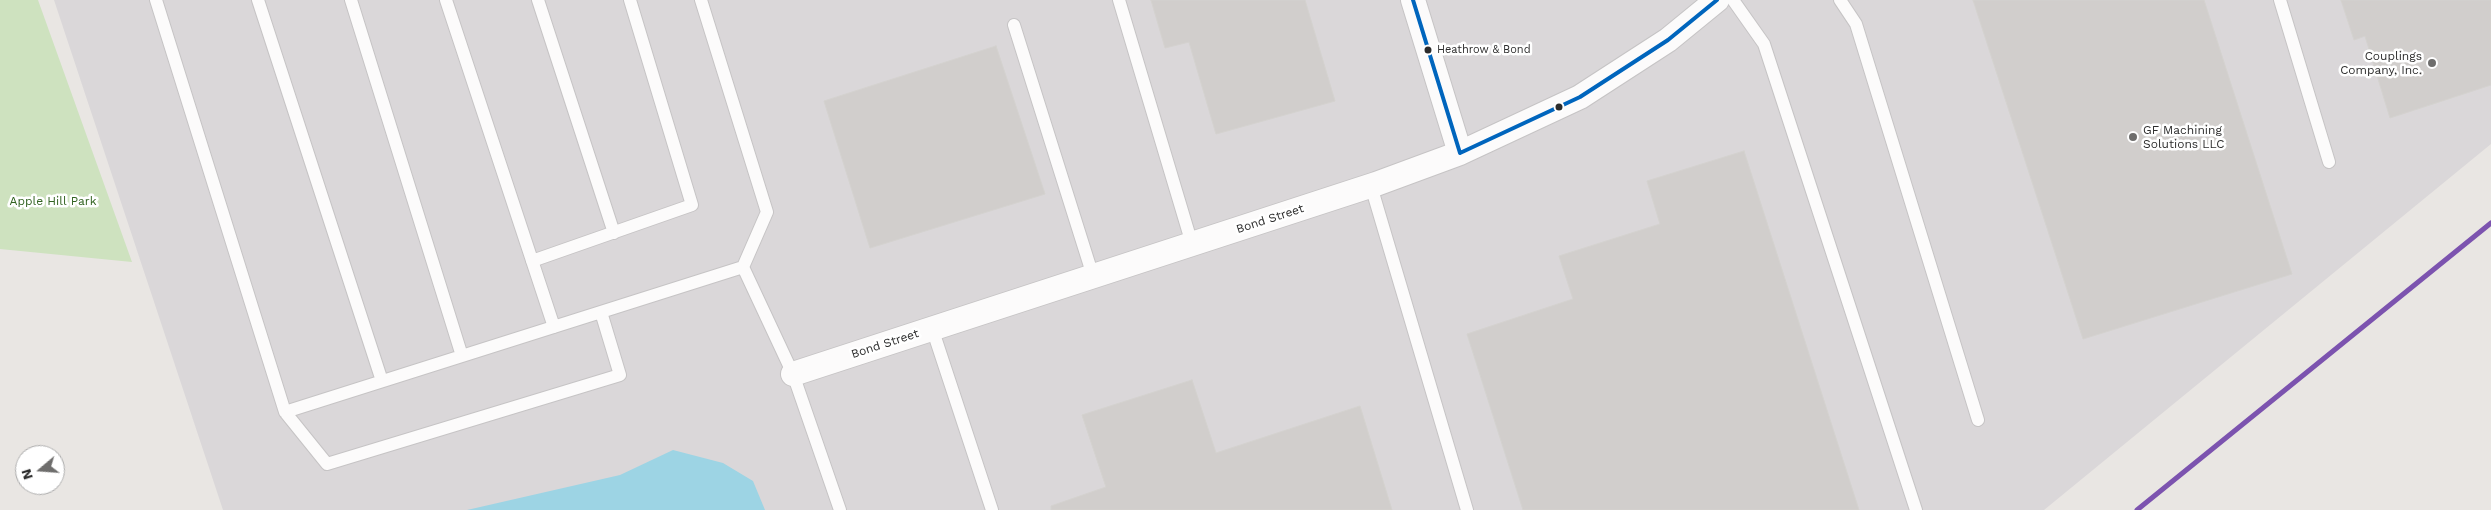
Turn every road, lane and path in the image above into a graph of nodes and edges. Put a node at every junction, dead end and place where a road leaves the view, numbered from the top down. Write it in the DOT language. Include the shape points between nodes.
graph roads {
  1 [pos="156,0"];
  2 [pos="258,0"];
  3 [pos="351,0"];
  4 [pos="446,0"];
  5 [pos="538,0"];
  6 [pos="630,0"];
  7 [pos="701,0"];
  8 [pos="1119,0"];
  9 [pos="1413,0"];
  10 [pos="1717,0"];
  11 [pos="1733,0"];
  12 [pos="1840,0"];
  13 [pos="2280,0"];
  14 [pos="1014,25"];
  15 [pos="1460,153"];
  16 [pos="2329,162"];
  17 [pos="1371,186"];
  18 [pos="614,232"];
  19 [pos="1192,244"];
  20 [pos="532,261"];
  21 [pos="743,267"];
  22 [pos="1093,276"];
  23 [pos="601,312"];
  24 [pos="554,327"];
  25 [pos="932,328"];
  26 [pos="462,356"];
  27 [pos="793,374"];
  28 [pos="382,381"];
  29 [pos="285,412"];
  30 [pos="1978,420"];
  31 [pos="840,510"];
  32 [pos="992,510"];
  33 [pos="1467,510"];
  34 [pos="1916,510"];
  1 -- 29 [label="lane"];
  2 -- 28 [label="lane"];
  3 -- 26 [label="lane"];
  4 -- 20 [label="lane"];
  5 -- 18 [label="lane"];
  6 -- 18 [label="lane" via="692,205"];
  7 -- 21 [label="lane" via="767,212"];
  8 -- 19 [label="lane"];
  9 -- 15 [label="street"];
  10 -- 15 [label="street, Bond Street" via="1668,40 1580,97"];
  11 -- 34 [label="lane" via="1764,44"];
  12 -- 30 [label="lane" via="1856,24"];
  13 -- 16 [label="lane"];
  14 -- 22 [label="lane"];
  15 -- 17 [label="street, Bond Street"];
  17 -- 19 [label="street, Bond Street"];
  17 -- 33 [label="lane"];
  18 -- 20 [label="lane"];
  19 -- 22 [label="street, Bond Street"];
  20 -- 24 [label="lane"];
  21 -- 23 [label="lane"];
  21 -- 27 [label="lane"];
  22 -- 25 [label="street, Bond Street"];
  23 -- 24 [label="lane"];
  23 -- 29 [label="lane" via="620,375 327,464"];
  24 -- 26 [label="lane"];
  25 -- 27 [label="street, Bond Street"];
  25 -- 32 [label="lane"];
  26 -- 28 [label="lane"];
  27 -- 31 [label="lane"];
  28 -- 29 [label="lane"];
}
